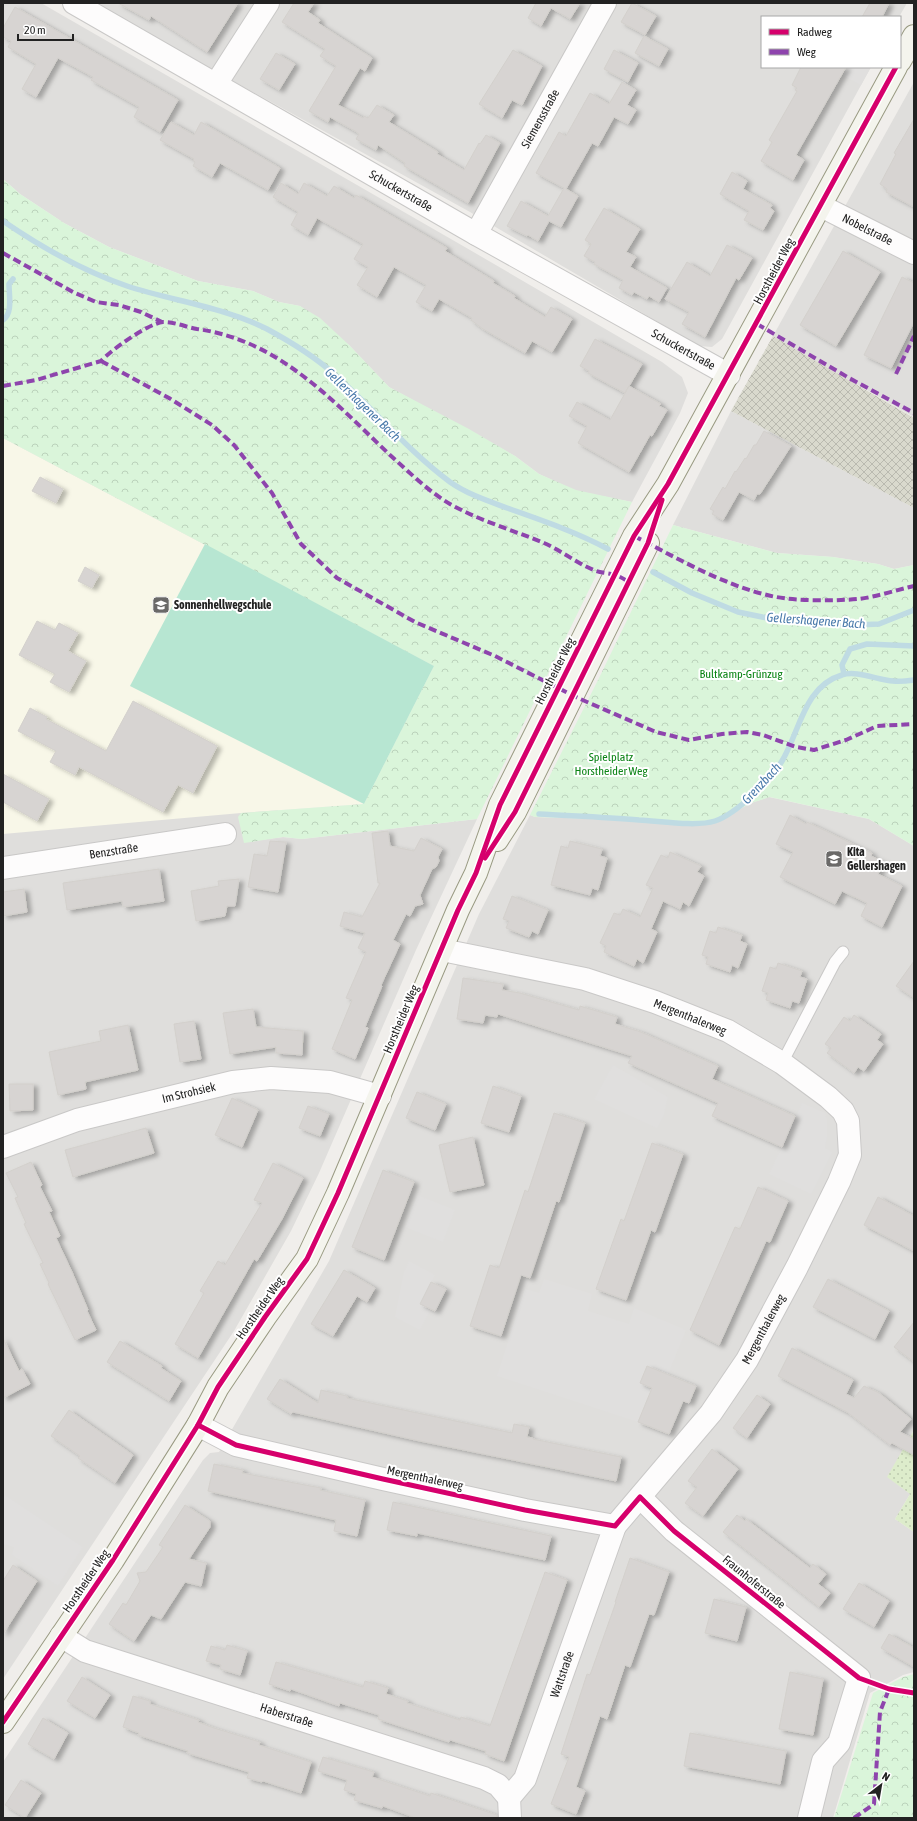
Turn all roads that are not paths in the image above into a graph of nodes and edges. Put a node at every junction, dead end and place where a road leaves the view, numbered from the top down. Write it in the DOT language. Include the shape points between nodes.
graph roads {
  1 [pos="74,3"];
  2 [pos="268,3"];
  3 [pos="605,3"];
  4 [pos="914,36"];
  5 [pos="901,59"];
  6 [pos="895,68"];
  7 [pos="216,84"];
  8 [pos="821,206"];
  9 [pos="476,234"];
  10 [pos="914,253"];
  11 [pos="729,375"];
  12 [pos="225,834"];
  13 [pos="3,868"];
  14 [pos="442,950"];
  15 [pos="843,952"];
  16 [pos="782,1063"];
  17 [pos="380,1096"];
  18 [pos="3,1147"];
  19 [pos="198,1425"];
  20 [pos="640,1497"];
  21 [pos="615,1526"];
  22 [pos="61,1636"];
  23 [pos="3,1722"];
  24 [pos="510,1808"];
  25 [pos="809,1818"];
  1 -- 7 [label="street, Schuckertstraße"];
  2 -- 7 [label="street"];
  3 -- 9 [label="street, Siemensstraße"];
  4 -- 5 [label="street"];
  6 -- 8 [label="street, Horstheider Weg"];
  7 -- 9 [label="street, Schuckertstraße"];
  8 -- 10 [label="street, Nobelstraße"];
  8 -- 11 [label="street, Horstheider Weg"];
  9 -- 11 [label="street, Schuckertstraße"];
  11 -- 14 [label="street, Horstheider Weg" via="668,484 648,543 514,812 476,873"];
  12 -- 13 [label="street, Benzstraße"];
  14 -- 16 [label="street, Mergenthalerweg" via="585,979 643,998 728,1031"];
  14 -- 17 [label="street, Horstheider Weg"];
  15 -- 16 [label="lane" via="835,962"];
  16 -- 20 [label="street, Mergenthalerweg" via="843,1111 850,1132 850,1155 799,1263 747,1360 711,1413"];
  17 -- 18 [label="street, Im Strohsiek" via="330,1082 271,1078 233,1082 77,1120"];
  17 -- 19 [label="street, Horstheider Weg" via="307,1259 218,1387"];
  19 -- 21 [label="street, Mergenthalerweg" via="236,1445 383,1480"];
  19 -- 22 [label="street, Horstheider Weg" via="113,1560"];
  20 -- 21 [label="street, Mergenthalerweg"];
  20 -- 25 [label="street, Fraunhoferstraße" via="674,1531 859,1678 839,1743 823,1761"];
  21 -- 24 [label="street, Wattstraße" via="525,1779"];
  22 -- 23 [label="street, Horstheider Weg"];
  22 -- 24 [label="street, Haberstraße" via="85,1650 484,1778 498,1785"];
}
